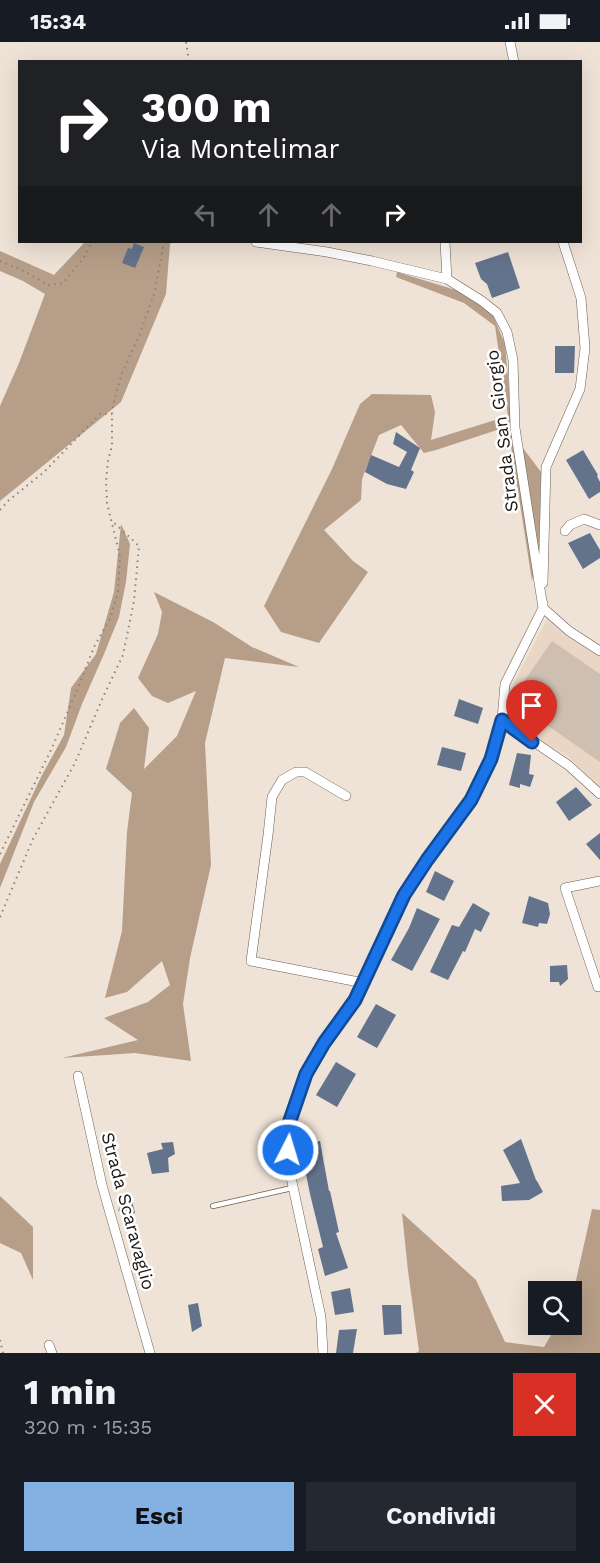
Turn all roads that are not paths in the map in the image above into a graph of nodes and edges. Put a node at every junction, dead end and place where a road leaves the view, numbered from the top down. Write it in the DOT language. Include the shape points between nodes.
graph roads {
  1 [pos="510,42"];
  2 [pos="514,60"];
  3 [pos="263,243"];
  4 [pos="445,243"];
  5 [pos="563,243"];
  6 [pos="447,279"];
  7 [pos="600,525"];
  8 [pos="565,531"];
  9 [pos="543,608"];
  10 [pos="600,651"];
  11 [pos="502,720"];
  12 [pos="600,794"];
  13 [pos="346,796"];
  14 [pos="600,881"];
  15 [pos="364,983"];
  16 [pos="598,987"];
  17 [pos="78,1076"];
  18 [pos="292,1188"];
  19 [pos="213,1206"];
  20 [pos="150,1353"];
  21 [pos="323,1353"];
  1 -- 2 [label="street"];
  3 -- 6 [label="street, Strada San Giorgio" via="327,252"];
  4 -- 6 [label="street"];
  5 -- 9 [label="street" via="581,298 585,348 580,388 546,467"];
  6 -- 9 [label="street, Strada San Giorgio" via="497,313 507,332 513,360 515,428"];
  7 -- 8 [label="street" via="584,519"];
  9 -- 10 [label="street"];
  9 -- 11 [label="street" via="506,684"];
  11 -- 12 [label="street" via="568,765"];
  11 -- 15 [label="street" via="491,759 471,800 404,895"];
  13 -- 15 [label="street" via="305,772 296,772 282,780 272,797 251,961"];
  14 -- 16 [label="street" via="565,888"];
  15 -- 18 [label="street" via="306,1074 294,1106 286,1132"];
  17 -- 20 [label="street, Strada Scaravaglio" via="102,1185"];
  18 -- 19 [label="lane"];
  18 -- 21 [label="street" via="321,1317"];
}
